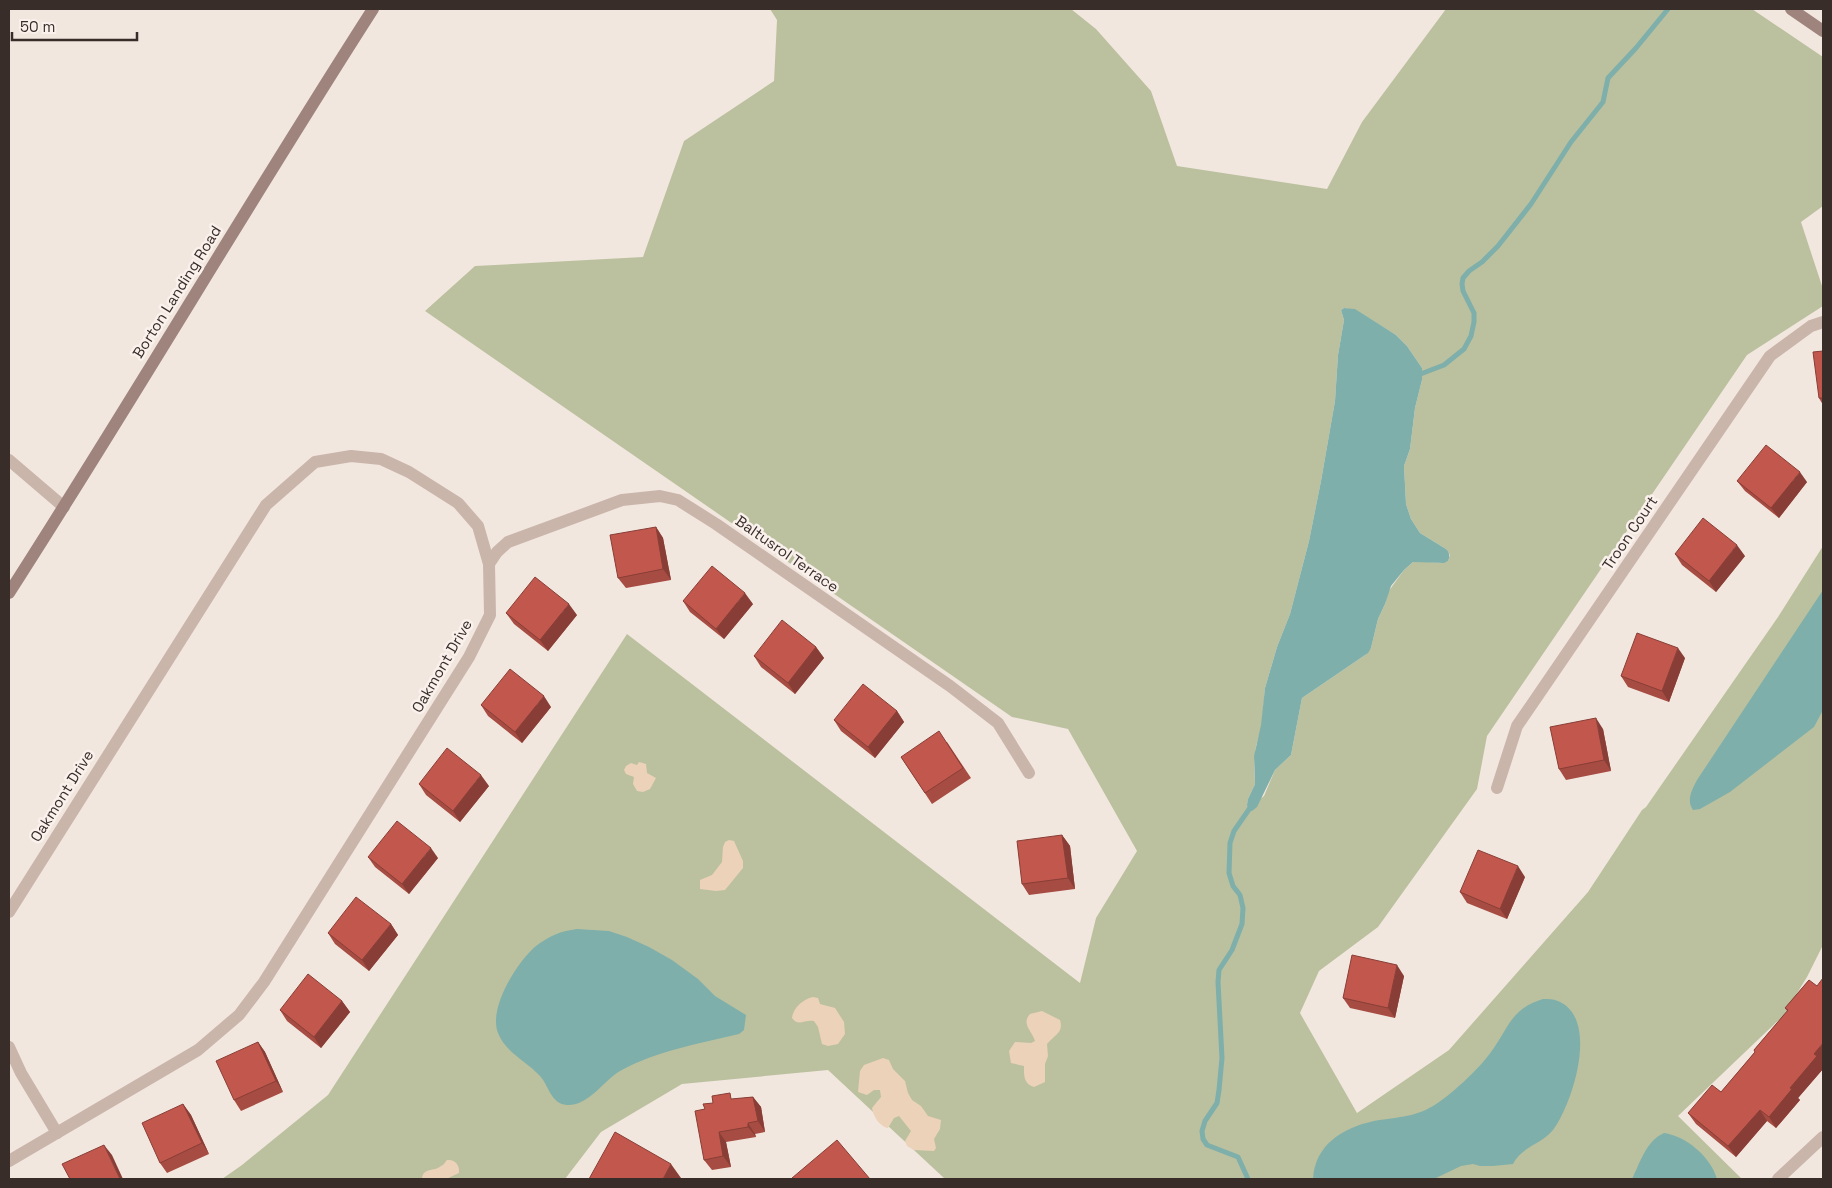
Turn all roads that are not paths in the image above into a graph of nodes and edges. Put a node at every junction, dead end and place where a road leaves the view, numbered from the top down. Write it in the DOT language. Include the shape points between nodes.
graph roads {
  1 [pos="373,9"];
  2 [pos="1791,9"];
  3 [pos="1823,31"];
  4 [pos="1823,322"];
  5 [pos="9,460"];
  6 [pos="64,506"];
  7 [pos="489,564"];
  8 [pos="9,593"];
  9 [pos="1029,773"];
  10 [pos="1497,788"];
  11 [pos="9,912"];
  12 [pos="9,1047"];
  13 [pos="57,1133"];
  14 [pos="1823,1137"];
  15 [pos="9,1161"];
  16 [pos="1778,1179"];
  1 -- 6 [label="street, Borton Landing Road"];
  2 -- 3 [label="street"];
  4 -- 10 [label="street, Troon Court" via="1811,326 1770,356 1517,726"];
  5 -- 6 [label="street"];
  6 -- 8 [label="street, Borton Landing Road"];
  7 -- 9 [label="street, Baltusrol Terrace" via="508,542 622,500 660,496 678,500 918,664 998,723"];
  7 -- 11 [label="street, Oakmont Drive" via="478,526 458,503 409,472 381,459 351,456 315,462 266,505"];
  7 -- 13 [label="street, Oakmont Drive" via="490,615 469,657 264,982 239,1015 198,1050"];
  12 -- 13 [label="street"];
  13 -- 15 [label="street, Oakmont Drive"];
  14 -- 16 [label="street"];
}
